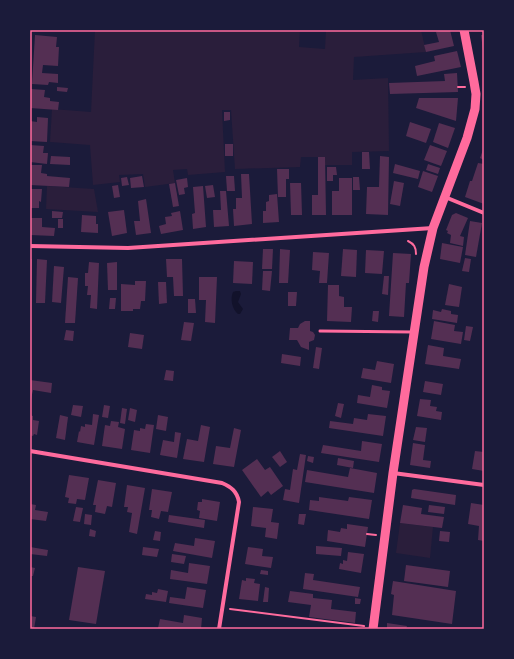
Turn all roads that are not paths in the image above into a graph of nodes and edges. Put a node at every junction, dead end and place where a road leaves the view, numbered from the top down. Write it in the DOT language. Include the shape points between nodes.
graph roads {
  1 [pos="464,30"];
  2 [pos="445,197"];
  3 [pos="484,213"];
  4 [pos="433,228"];
  5 [pos="30,246"];
  6 [pos="320,331"];
  7 [pos="414,332"];
  8 [pos="30,450"];
  9 [pos="393,473"];
  10 [pos="484,485"];
  11 [pos="373,628"];
  12 [pos="219,629"];
  1 -- 2 [label="main road" via="476,94 475,109 468,138"];
  2 -- 3 [label="street"];
  2 -- 4 [label="main road"];
  4 -- 5 [label="street" via="128,248"];
  4 -- 7 [label="main road"];
  6 -- 7 [label="lane"];
  7 -- 9 [label="main road"];
  8 -- 12 [label="street" via="222,483 235,490 239,502"];
  9 -- 10 [label="street"];
  9 -- 11 [label="main road"];
}
